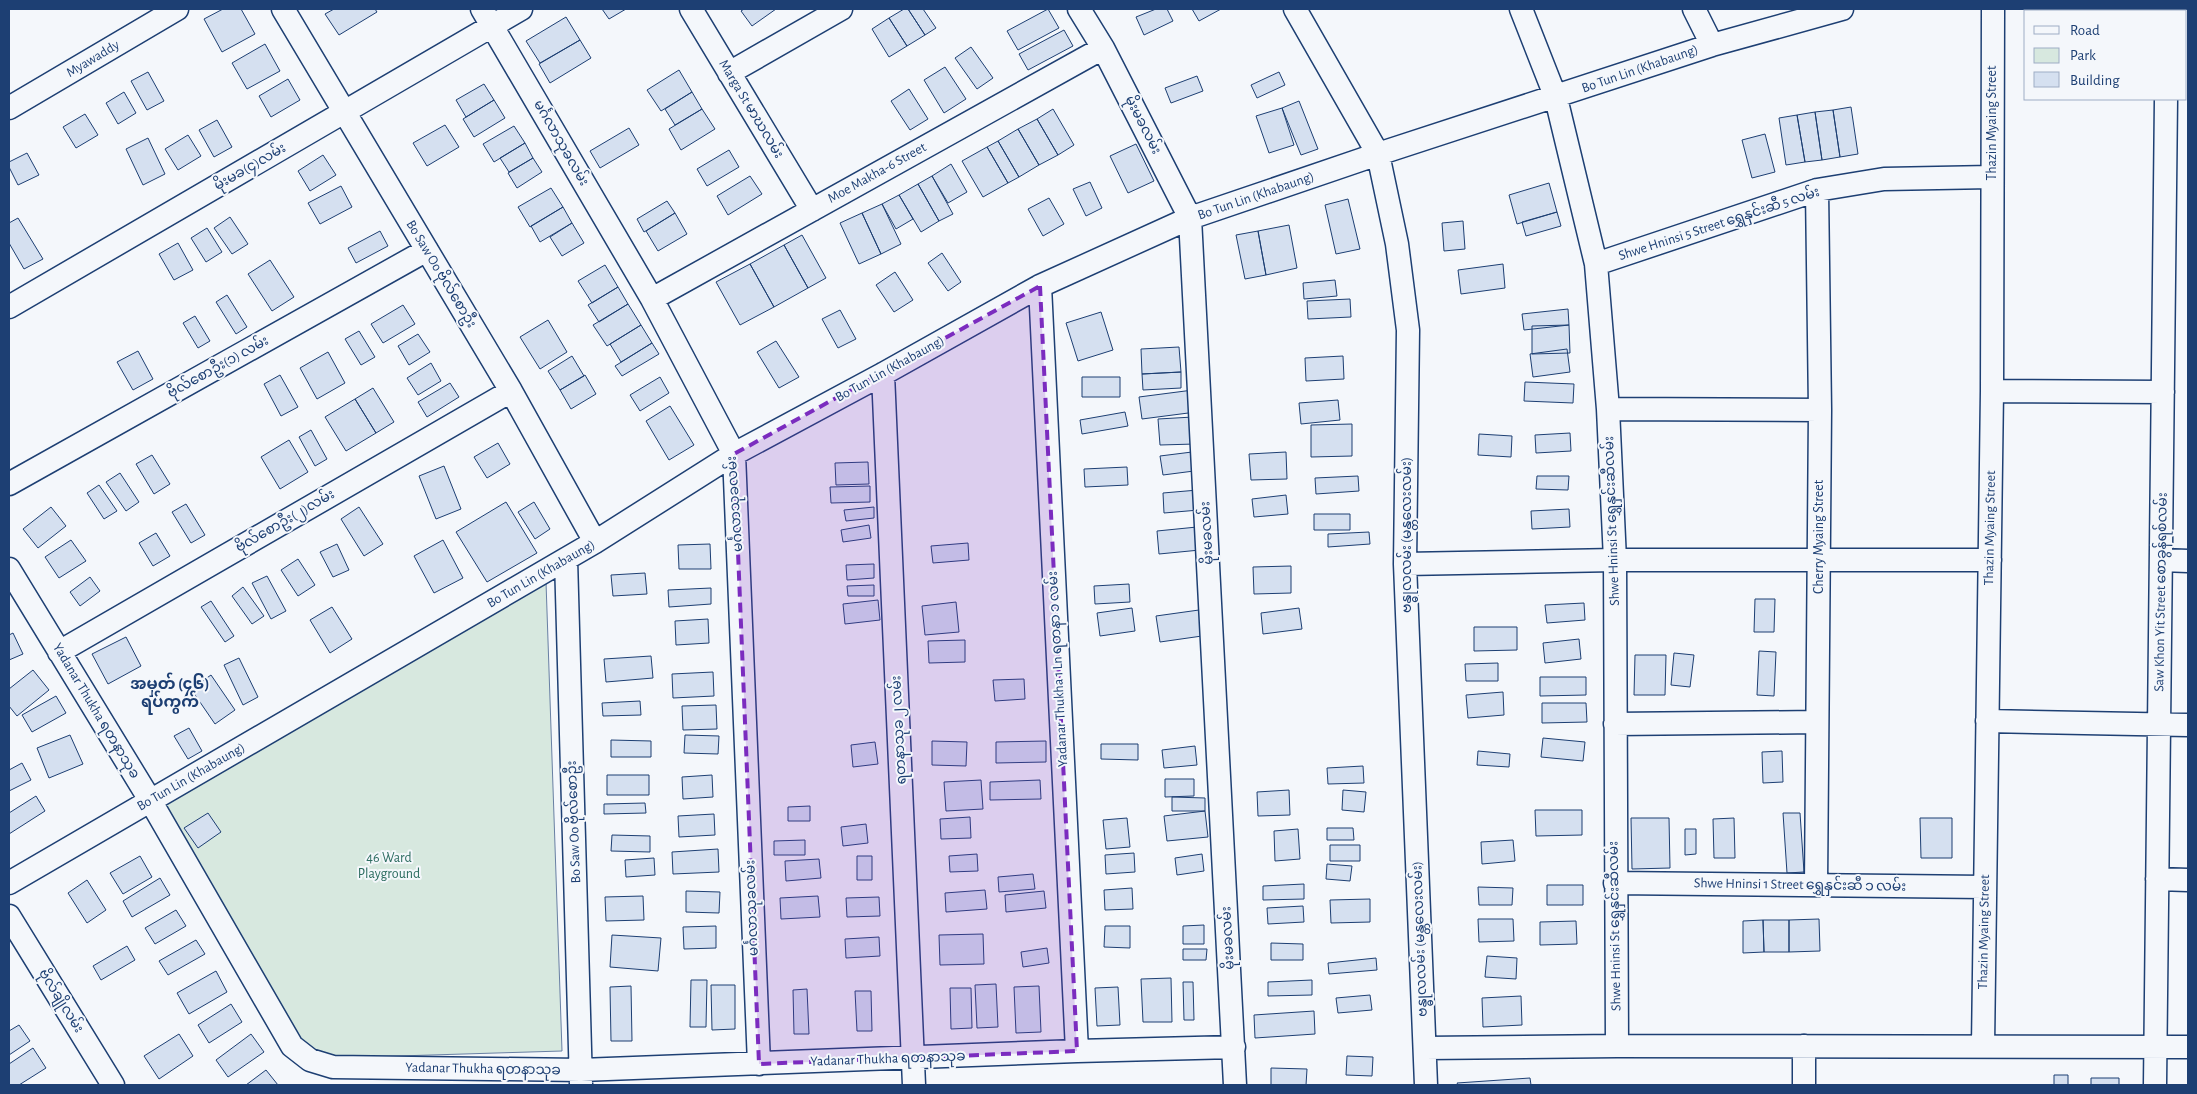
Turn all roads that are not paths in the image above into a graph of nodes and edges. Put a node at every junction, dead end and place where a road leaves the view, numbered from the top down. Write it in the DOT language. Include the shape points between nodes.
graph roads {
  1 [pos="177,9"];
  2 [pos="282,9"];
  3 [pos="521,9"];
  4 [pos="691,9"];
  5 [pos="841,9"];
  6 [pos="1079,9"];
  7 [pos="1295,9"];
  8 [pos="1521,9"];
  9 [pos="1694,9"];
  10 [pos="1842,9"];
  11 [pos="1993,9"];
  12 [pos="487,17"];
  13 [pos="1712,45"];
  14 [pos="1103,48"];
  15 [pos="729,72"];
  16 [pos="1556,98"];
  17 [pos="2166,100"];
  18 [pos="9,108"];
  19 [pos="344,112"];
  20 [pos="1378,154"];
  21 [pos="1991,177"];
  22 [pos="1817,190"];
  23 [pos="812,210"];
  24 [pos="1190,218"];
  25 [pos="427,250"];
  26 [pos="1596,264"];
  27 [pos="1040,286"];
  28 [pos="652,299"];
  29 [pos="9,307"];
  30 [pos="883,374"];
  31 [pos="511,391"];
  32 [pos="1992,391"];
  33 [pos="2163,392"];
  34 [pos="1608,409"];
  35 [pos="1820,410"];
  36 [pos="734,454"];
  37 [pos="9,484"];
  38 [pos="595,542"];
  39 [pos="566,559"];
  40 [pos="1614,560"];
  41 [pos="1819,560"];
  42 [pos="1990,560"];
  43 [pos="2161,560"];
  44 [pos="2188,561"];
  45 [pos="1405,564"];
  46 [pos="9,570"];
  47 [pos="60,652"];
  48 [pos="1987,721"];
  49 [pos="1817,722"];
  50 [pos="1615,724"];
  51 [pos="2159,725"];
  52 [pos="2188,725"];
  53 [pos="150,800"];
  54 [pos="2158,879"];
  55 [pos="2188,880"];
  56 [pos="9,883"];
  57 [pos="1615,883"];
  58 [pos="1816,885"];
  59 [pos="1985,887"];
  60 [pos="9,916"];
  61 [pos="1617,1046"];
  62 [pos="1804,1046"];
  63 [pos="1983,1046"];
  64 [pos="1234,1047"];
  65 [pos="2156,1047"];
  66 [pos="2188,1047"];
  67 [pos="1425,1048"];
  68 [pos="1077,1051"];
  69 [pos="914,1057"];
  70 [pos="758,1064"];
  71 [pos="581,1078"];
  72 [pos="113,1085"];
  73 [pos="914,1085"];
  74 [pos="1235,1085"];
  75 [pos="1426,1085"];
  76 [pos="1804,1085"];
  77 [pos="2155,1085"];
  1 -- 18 [label="street, Myawaddy"];
  2 -- 19 [label="street, Bo Saw Oo ဗိုလ်စောဦး"];
  3 -- 12 [label="street, မိုးမခ(၄)လမ်း"];
  4 -- 15 [label="street, Marga St မာဃလမ်း"];
  5 -- 15 [label="street"];
  6 -- 14 [label="street, မိုးမခလမ်း"];
  7 -- 20 [label="street, ဗန္ဓုလလမ်း (မန္တလေးလမ်း)"];
  8 -- 16 [label="street, Shwe Hninsi St ရွှေနှင်းဆီလမ်း"];
  9 -- 13 [label="street"];
  10 -- 13 [label="street, Bo Tun Lin (Khabaung)"];
  11 -- 21 [label="street, Thazin Myaing Street"];
  12 -- 19 [label="street, မိုးမခ(၄)လမ်း"];
  12 -- 28 [label="street, မင်္ဂလာသုခလမ်း"];
  13 -- 16 [label="street, Bo Tun Lin (Khabaung)"];
  14 -- 23 [label="street, Moe Makha-6 Street"];
  14 -- 24 [label="street, မိုးမခလမ်း"];
  15 -- 23 [label="street, Marga St မာဃလမ်း"];
  16 -- 20 [label="street, Bo Tun Lin (Khabaung)"];
  16 -- 26 [label="street, Shwe Hninsi St ရွှေနှင်းဆီလမ်း"];
  17 -- 33 [label="street, Saw Khon Yit Street စောခွန်ရစ်လမ်း"];
  19 -- 25 [label="street, Bo Saw Oo ဗိုလ်စောဦး"];
  19 -- 29 [label="street, မိုးမခ(၄)လမ်း"];
  20 -- 24 [label="street, Bo Tun Lin (Khabaung)"];
  20 -- 45 [label="street, ဗန္ဓုလလမ်း (မန္တလေးလမ်း)" via="1397,244 1408,330"];
  21 -- 22 [label="street, Shwe Hninsi 5 Street ရွှေနှင်းဆီ 5 လမ်း" via="1884,179"];
  21 -- 32 [label="street, Thazin Myaing Street"];
  22 -- 26 [label="street, Shwe Hninsi 5 Street ရွှေနှင်းဆီ 5 လမ်း"];
  22 -- 35 [label="street, Cherry Myaing Street"];
  23 -- 28 [label="street, Moe Makha-6 Street"];
  24 -- 27 [label="street, Bo Tun Lin (Khabaung)"];
  24 -- 64 [label="street, မိုးမခလမ်း"];
  25 -- 31 [label="street, Bo Saw Oo ဗိုလ်စောဦး"];
  25 -- 37 [label="street, ဗိုလ်စောဦး(၁) လမ်း"];
  26 -- 34 [label="street, Shwe Hninsi St ရွှေနှင်းဆီလမ်း"];
  27 -- 30 [label="street, Bo Tun Lin (Khabaung)"];
  27 -- 68 [label="street, Yadanar Thukha 1 Ln ရတနာ ၁ လမ်း"];
  28 -- 36 [label="street, မင်္ဂလာသုခလမ်း"];
  30 -- 36 [label="street, Bo Tun Lin (Khabaung)"];
  30 -- 69 [label="street, ရတနာသုခ ၂ လမ်း"];
  31 -- 38 [label="street, Bo Saw Oo ဗိုလ်စောဦး"];
  31 -- 47 [label="street, ဗိုလ်စောဦး(၂)လမ်း"];
  32 -- 33 [label="street"];
  32 -- 42 [label="street, Thazin Myaing Street"];
  33 -- 43 [label="street, Saw Khon Yit Street စောခွန်ရစ်လမ်း"];
  34 -- 35 [label="street"];
  34 -- 40 [label="street, Shwe Hninsi St ရွှေနှင်းဆီလမ်း"];
  35 -- 41 [label="street, Cherry Myaing Street"];
  36 -- 38 [label="street, Bo Tun Lin (Khabaung)"];
  36 -- 70 [label="street, မင်္ဂလာသုခလမ်း"];
  38 -- 39 [label="street, Bo Tun Lin (Khabaung)"];
  39 -- 53 [label="street, Bo Tun Lin (Khabaung)"];
  39 -- 71 [label="street, Bo Saw Oo ဗိုလ်စောဦး"];
  40 -- 41 [label="street"];
  40 -- 45 [label="street"];
  40 -- 50 [label="street, Shwe Hninsi St ရွှေနှင်းဆီလမ်း"];
  41 -- 42 [label="street"];
  41 -- 49 [label="street, Cherry Myaing Street"];
  42 -- 48 [label="street, Thazin Myaing Street"];
  43 -- 44 [label="street"];
  43 -- 51 [label="street, Saw Khon Yit Street စောခွန်ရစ်လမ်း"];
  45 -- 67 [label="street, ဗန္ဓုလလမ်း (မန္တလေးလမ်း)"];
  46 -- 47 [label="street, Yadanar Thukha ရတနာသုခ"];
  47 -- 53 [label="street, Yadanar Thukha ရတနာသုခ"];
  48 -- 51 [label="street"];
  48 -- 59 [label="street, Thazin Myaing Street"];
  49 -- 50 [label="street"];
  49 -- 58 [label="street, Cherry Myaing Street"];
  50 -- 57 [label="street, Shwe Hninsi St ရွှေနှင်းဆီလမ်း"];
  51 -- 52 [label="street"];
  51 -- 54 [label="street, Saw Khon Yit Street စောခွန်ရစ်လမ်း"];
  53 -- 56 [label="street, Bo Tun Lin (Khabaung)"];
  53 -- 71 [label="street, Yadanar Thukha ရတနာသုခ" via="292,1046 310,1060 333,1067"];
  54 -- 55 [label="street"];
  54 -- 65 [label="street, Saw Khon Yit Street စောခွန်ရစ်လမ်း"];
  57 -- 58 [label="street, Shwe Hninsi 1 Street ရွှေနှင်းဆီ ၁ လမ်း"];
  57 -- 61 [label="street, Shwe Hninsi St ရွှေနှင်းဆီလမ်း"];
  58 -- 59 [label="street, Shwe Hninsi 1 Street ရွှေနှင်းဆီ ၁ လမ်း"];
  59 -- 63 [label="street, Thazin Myaing Street"];
  60 -- 72 [label="street, ဗိုလ်ချိုလမ်း"];
  61 -- 62 [label="street"];
  61 -- 67 [label="street"];
  62 -- 63 [label="street"];
  62 -- 76 [label="street"];
  63 -- 65 [label="street"];
  64 -- 68 [label="street, Yadanar Thukha ရတနာသုခ"];
  64 -- 74 [label="street, မိုးမခလမ်း"];
  65 -- 66 [label="street"];
  65 -- 77 [label="street, Saw Khon Yit Street စောခွန်ရစ်လမ်း"];
  67 -- 75 [label="street, ဗန္ဓုလလမ်း (မန္တလေးလမ်း)"];
  68 -- 69 [label="street, Yadanar Thukha ရတနာသုခ"];
  69 -- 70 [label="street, Yadanar Thukha ရတနာသုခ"];
  69 -- 73 [label="street, ရတနာသုခ ၂ လမ်း"];
  70 -- 71 [label="street, Yadanar Thukha ရတနာသုခ"];
}
